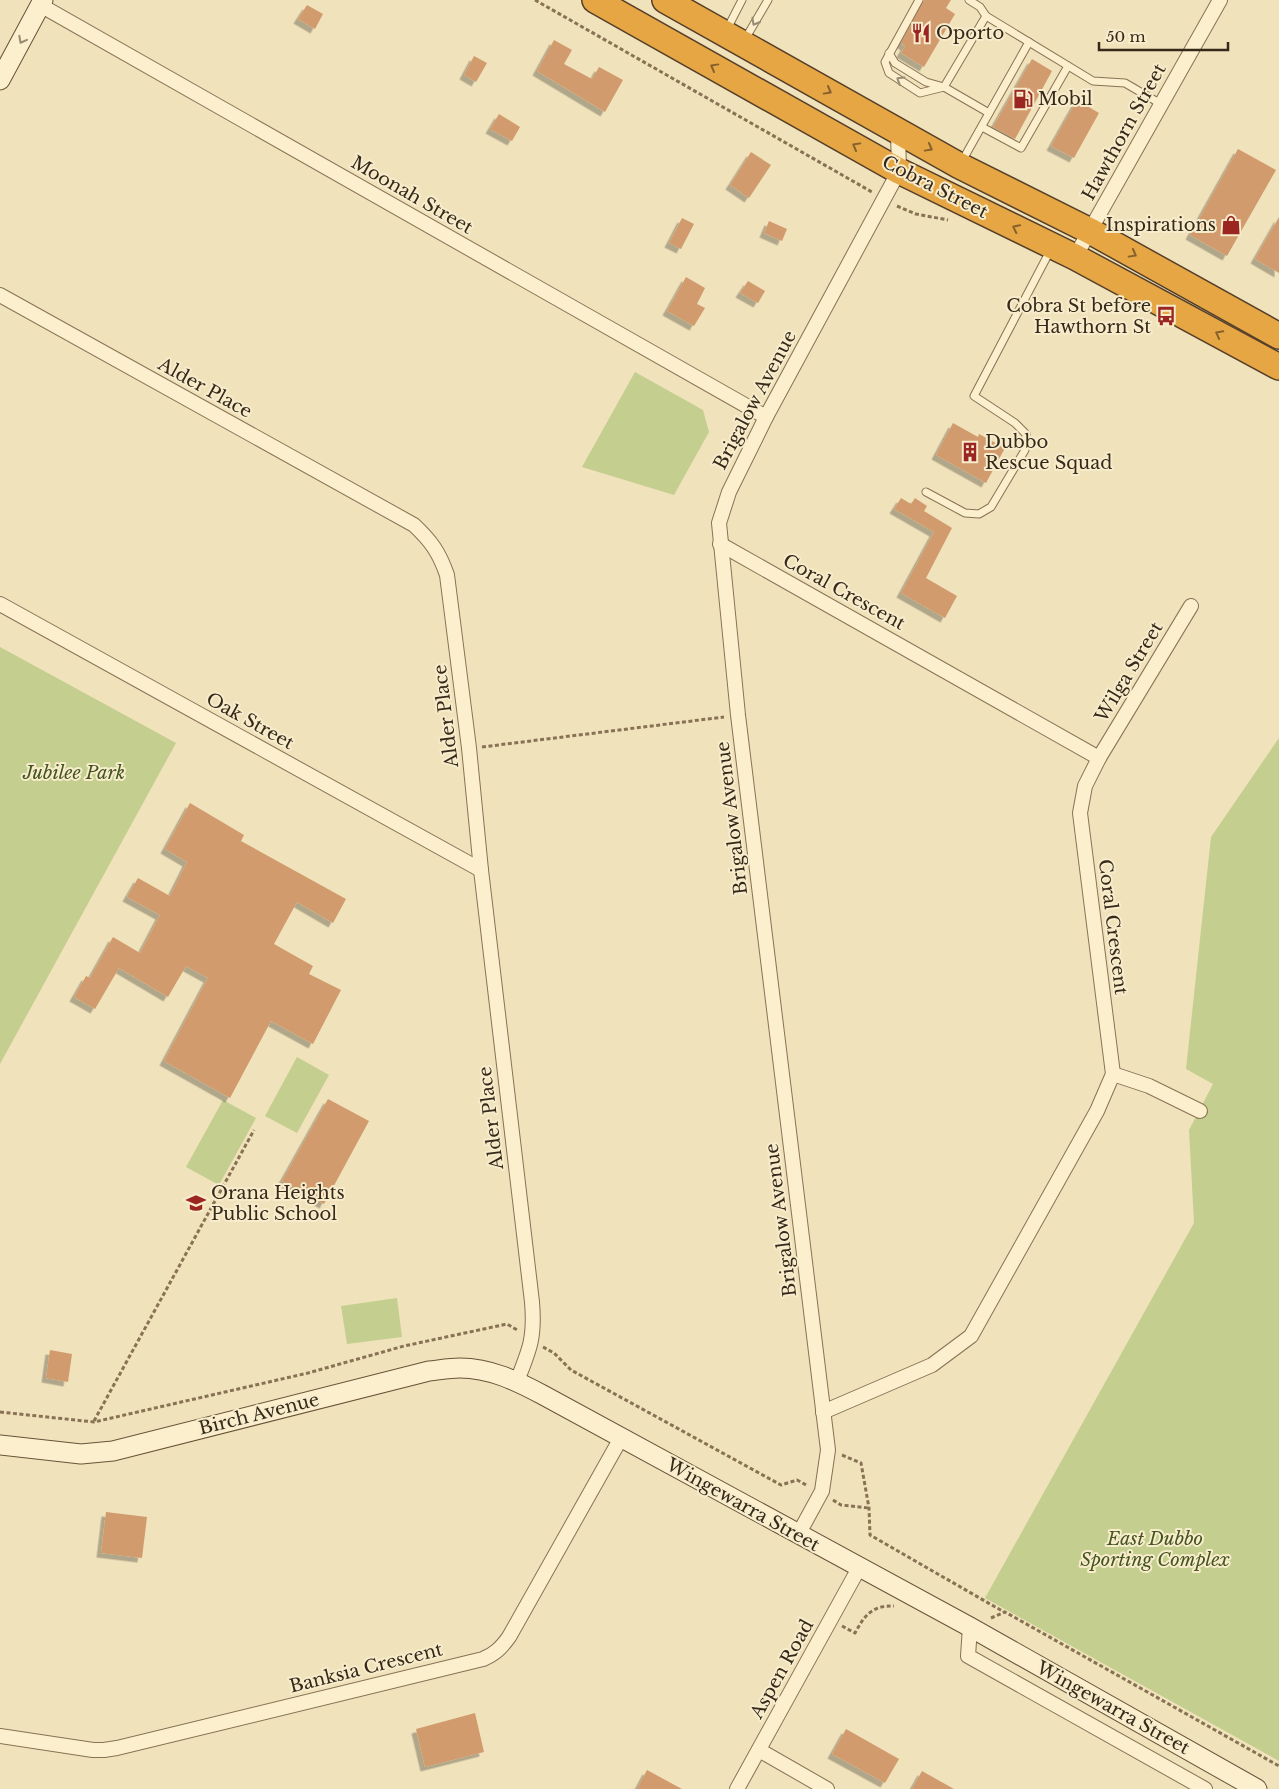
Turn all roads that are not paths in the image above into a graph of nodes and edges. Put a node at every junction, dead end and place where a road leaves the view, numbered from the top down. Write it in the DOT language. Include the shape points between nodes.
graph roads {
  1 [pos="595,0"];
  2 [pos="665,0"];
  3 [pos="742,0"];
  4 [pos="768,0"];
  5 [pos="919,0"];
  6 [pos="969,0"];
  7 [pos="1220,0"];
  8 [pos="42,3"];
  9 [pos="986,16"];
  10 [pos="734,38"];
  11 [pos="1029,42"];
  12 [pos="889,53"];
  13 [pos="1068,66"];
  14 [pos="0,80"];
  15 [pos="944,87"];
  16 [pos="1161,104"];
  17 [pos="989,113"];
  18 [pos="982,127"];
  19 [pos="898,130"];
  20 [pos="960,166"];
  21 [pos="899,170"];
  22 [pos="1090,231"];
  23 [pos="1053,246"];
  24 [pos="1075,257"];
  25 [pos="0,295"];
  26 [pos="1279,336"];
  27 [pos="1279,367"];
  28 [pos="766,417"];
  29 [pos="926,492"];
  30 [pos="720,544"];
  31 [pos="0,604"];
  32 [pos="1191,606"];
  33 [pos="1099,758"];
  34 [pos="481,870"];
  35 [pos="1112,1074"];
  36 [pos="1200,1110"];
  37 [pos="517,1381"];
  38 [pos="823,1412"];
  39 [pos="621,1438"];
  40 [pos="0,1445"];
  41 [pos="798,1535"];
  42 [pos="859,1568"];
  43 [pos="970,1627"];
  44 [pos="0,1736"];
  45 [pos="759,1750"];
  46 [pos="737,1789"];
  47 [pos="827,1789"];
  48 [pos="1205,1789"];
  49 [pos="1257,1789"];
  21 -- 1 [label="highway, Cobra Street, one-way"];
  2 -- 10 [label="highway, Cobra Street"];
  3 -- 10 [label="lane"];
  4 -- 10 [label="lane, one-way"];
  5 -- 12 [label="lane"];
  6 -- 9 [label="lane" via="980,6"];
  7 -- 16 [label="street, Hawthorn Street"];
  8 -- 14 [label="street, one-way"];
  8 -- 28 [label="street, Moonah Street"];
  9 -- 11 [label="lane"];
  9 -- 15 [label="lane"];
  10 -- 19 [label="highway, Cobra Street, one-way"];
  11 -- 13 [label="lane"];
  11 -- 17 [label="lane"];
  12 -- 15 [label="lane" via="895,63 926,82"];
  15 -- 12 [label="lane, one-way" via="920,93 889,73 885,62"];
  13 -- 16 [label="lane" via="1093,81 1125,83"];
  13 -- 18 [label="lane" via="1021,148"];
  15 -- 17 [label="lane"];
  16 -- 22 [label="street, Hawthorn Street"];
  17 -- 18 [label="lane"];
  18 -- 20 [label="lane"];
  19 -- 20 [label="highway, Cobra Street, one-way"];
  19 -- 21 [label="street, Brigalow Avenue"];
  20 -- 22 [label="highway, Cobra Street"];
  23 -- 21 [label="highway, Cobra Street, one-way"];
  21 -- 28 [label="street, Brigalow Avenue"];
  22 -- 24 [label="street, Hawthorn Street"];
  22 -- 26 [label="highway, Cobra Street, one-way"];
  23 -- 24 [label="highway, Cobra Street"];
  23 -- 29 [label="lane" via="974,396 1015,422 1026,434 1025,450 991,507 979,514 965,512"];
  27 -- 24 [label="highway, Cobra Street, one-way"];
  25 -- 34 [label="street, Alder Place" via="414,525 429,539 440,555 447,575"];
  28 -- 30 [label="street, Brigalow Avenue" via="728,492 719,523"];
  30 -- 33 [label="street, Coral Crescent"];
  30 -- 38 [label="street, Brigalow Avenue"];
  31 -- 34 [label="street, Oak Street"];
  32 -- 33 [label="street, Wilga Street"];
  33 -- 35 [label="street, Coral Crescent" via="1085,786 1080,814"];
  34 -- 37 [label="street, Alder Place" via="534,1325 530,1351"];
  35 -- 36 [label="street" via="1149,1086"];
  35 -- 38 [label="street, Coral Crescent" via="1097,1111 971,1336 932,1365"];
  37 -- 39 [label="street, Wingewarra Street"];
  37 -- 40 [label="street, Birch Avenue" via="489,1372 460,1368 429,1371 113,1451 81,1454"];
  38 -- 41 [label="street, Brigalow Avenue" via="828,1450 821,1493"];
  39 -- 41 [label="street, Wingewarra Street"];
  39 -- 44 [label="street, Banksia Crescent" via="509,1637 493,1655 117,1748 93,1750"];
  41 -- 42 [label="street, Wingewarra Street"];
  42 -- 43 [label="street, Wingewarra Street"];
  42 -- 45 [label="street, Aspen Road"];
  43 -- 48 [label="street, Wingewarra Street" via="968,1656"];
  43 -- 49 [label="street, Wingewarra Street"];
  45 -- 46 [label="street, Aspen Road"];
  45 -- 47 [label="street"];
}
